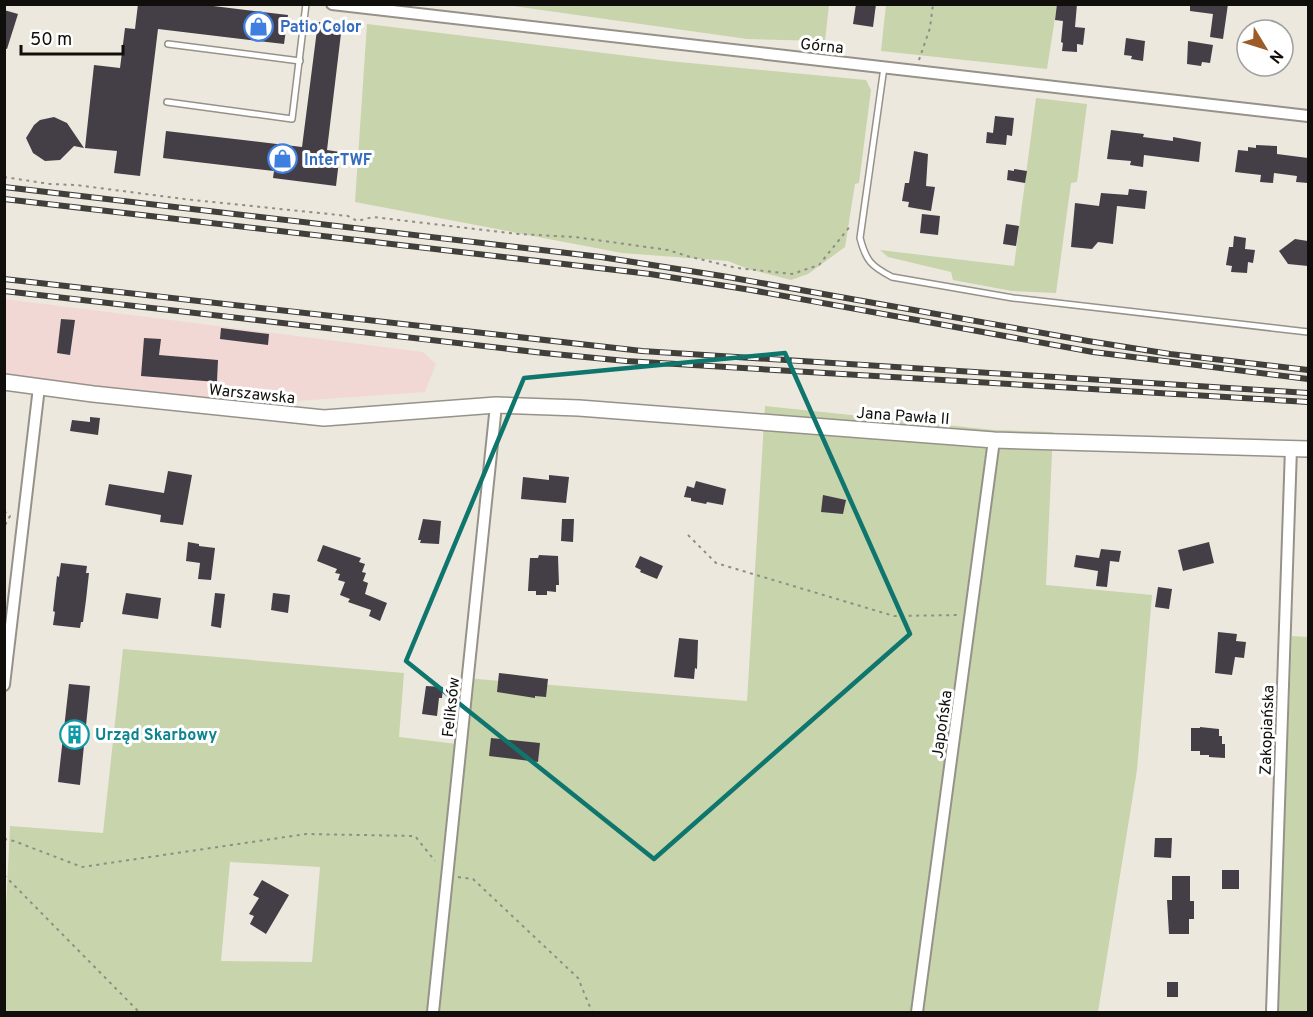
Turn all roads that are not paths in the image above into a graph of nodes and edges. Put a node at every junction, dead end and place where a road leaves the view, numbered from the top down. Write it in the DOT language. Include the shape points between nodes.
graph roads {
  1 [pos="306,4"];
  2 [pos="332,4"];
  3 [pos="168,44"];
  4 [pos="300,60"];
  5 [pos="884,67"];
  6 [pos="167,102"];
  7 [pos="1308,116"];
  8 [pos="1308,332"];
  9 [pos="4,382"];
  10 [pos="39,387"];
  11 [pos="496,405"];
  12 [pos="994,440"];
  13 [pos="1291,448"];
  14 [pos="1308,449"];
  15 [pos="5,669"];
  16 [pos="4,685"];
  17 [pos="433,1012"];
  18 [pos="917,1012"];
  19 [pos="1272,1012"];
  1 -- 4 [label="lane"];
  2 -- 5 [label="street, Górna"];
  3 -- 4 [label="lane"];
  4 -- 6 [label="lane" via="292,119"];
  5 -- 7 [label="street, Górna"];
  5 -- 8 [label="lane" via="860,238 865,255 875,268 892,277 1013,298"];
  9 -- 10 [label="main road, Warszawska"];
  10 -- 11 [label="main road, Warszawska" via="324,418"];
  10 -- 15 [label="street"];
  11 -- 12 [label="main road, Jana Pawła II"];
  11 -- 17 [label="street, Feliksów"];
  12 -- 13 [label="main road, Jana Pawła II"];
  12 -- 18 [label="street, Japońska"];
  13 -- 14 [label="main road, Jana Pawła II"];
  13 -- 19 [label="street, Zakopiańska"];
  15 -- 16 [label="street"];
}
